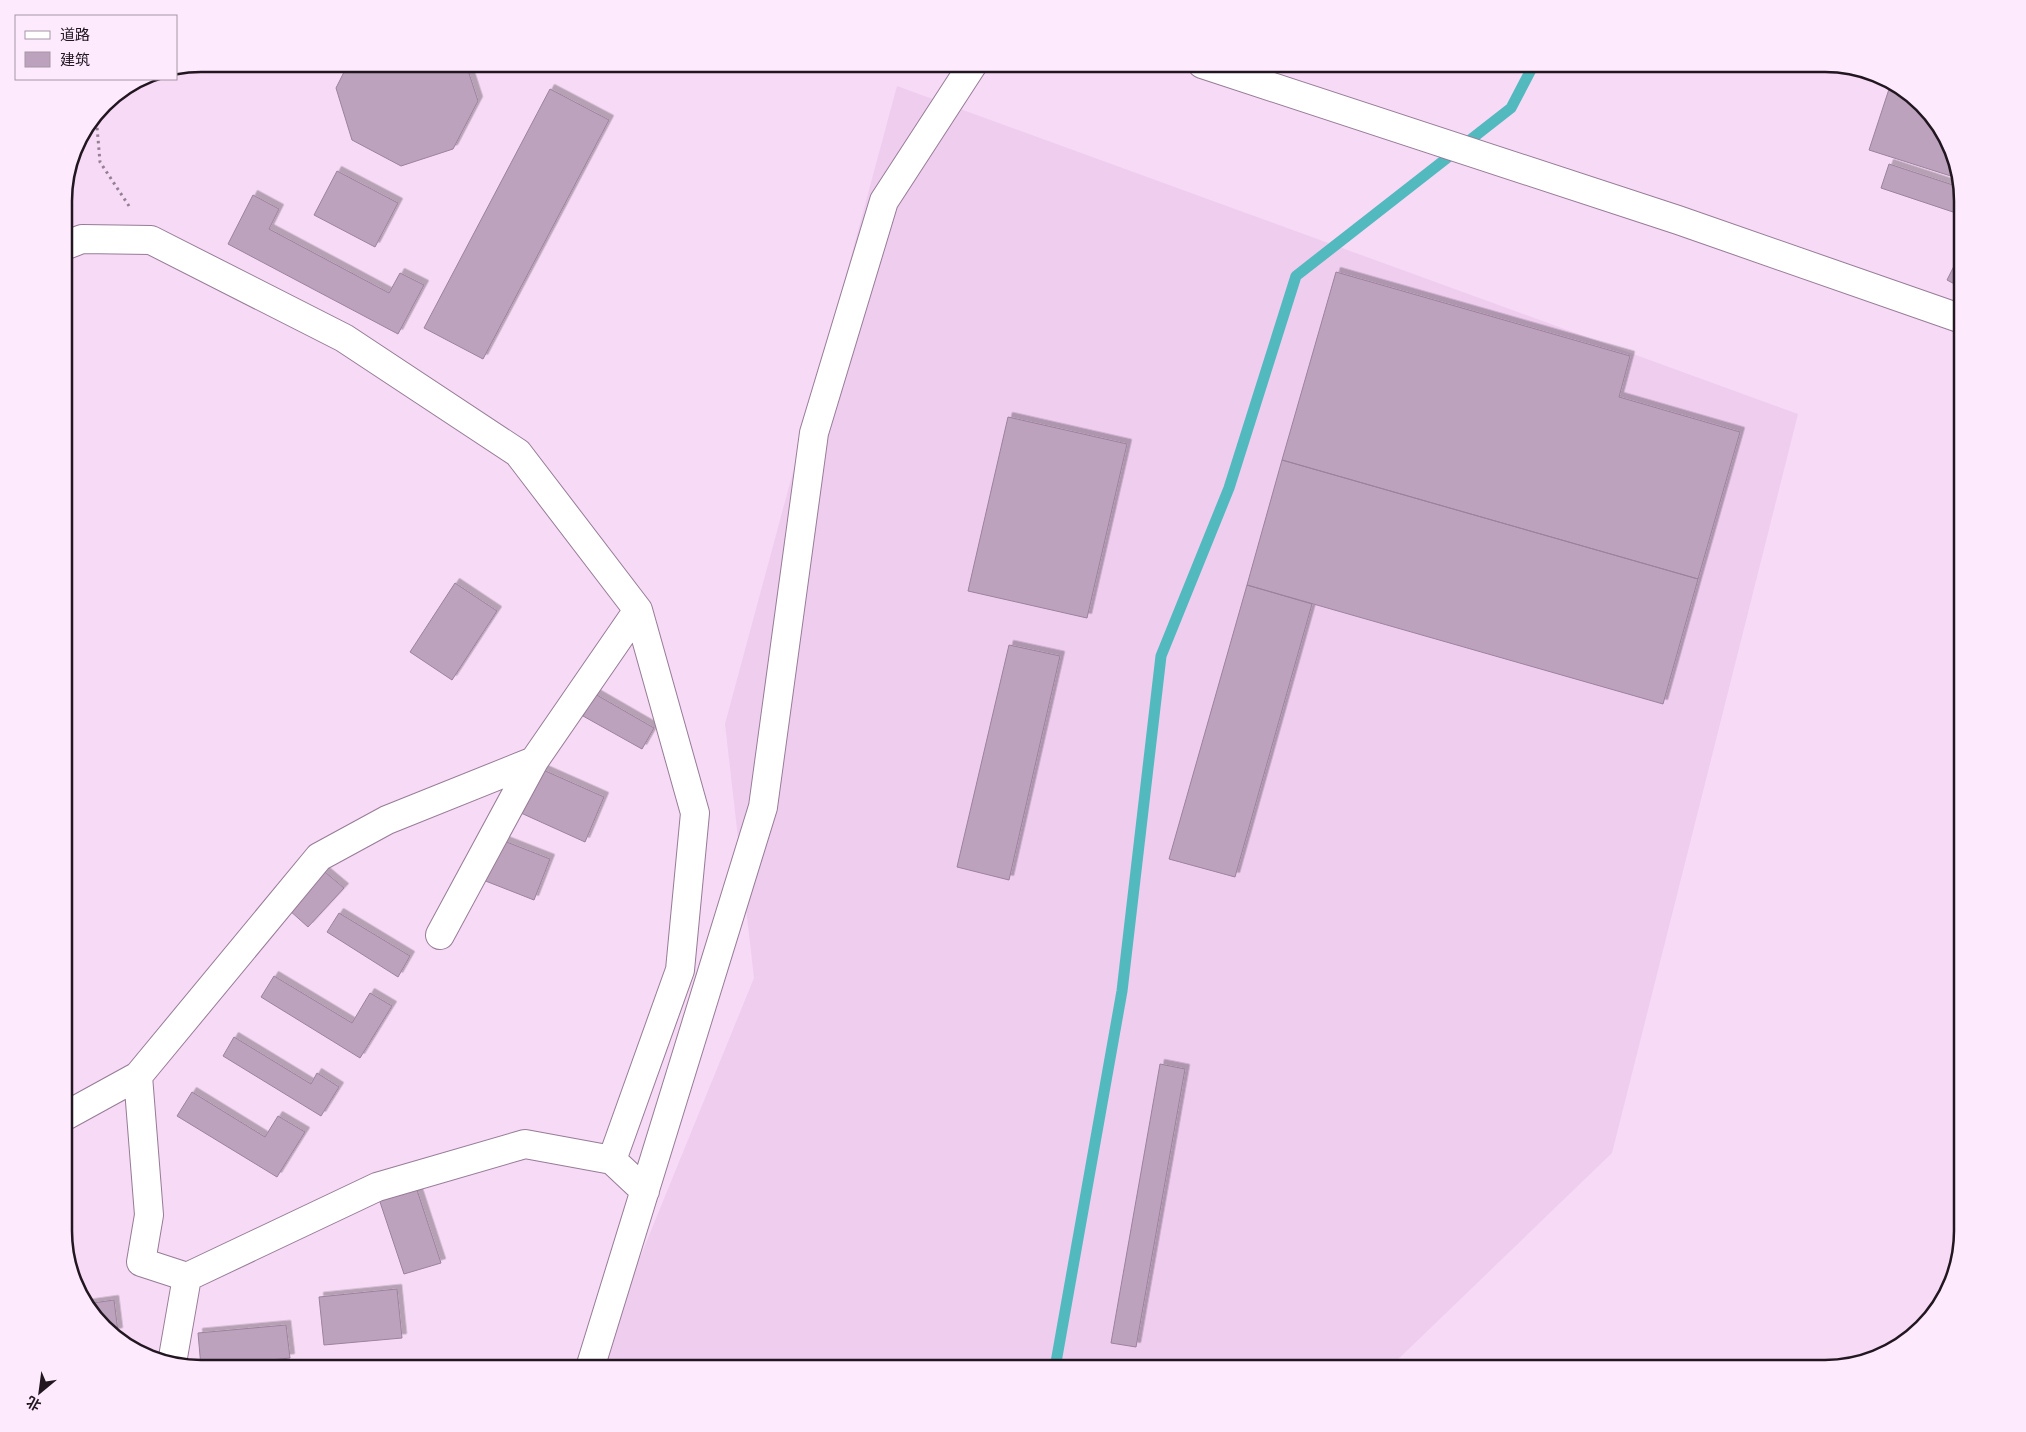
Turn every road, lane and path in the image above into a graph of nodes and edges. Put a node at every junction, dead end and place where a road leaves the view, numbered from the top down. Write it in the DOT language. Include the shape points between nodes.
graph roads {
  1 [pos="1228,72"];
  2 [pos="967,73"];
  3 [pos="97,126"];
  4 [pos="151,240"];
  5 [pos="73,242"];
  6 [pos="1954,316"];
  7 [pos="638,610"];
  8 [pos="534,761"];
  9 [pos="440,935"];
  10 [pos="138,1076"];
  11 [pos="73,1112"];
  12 [pos="612,1160"];
  13 [pos="645,1191"];
  14 [pos="187,1277"];
  15 [pos="173,1356"];
  16 [pos="592,1360"];
  1 -- 6 [label="street" via="1678,220"];
  2 -- 13 [label="street" via="884,200 814,433 764,807"];
  3 -- 4 [label="path" via="100,162"];
  4 -- 5 [label="street" via="82,239"];
  4 -- 7 [label="street" via="344,338 518,453"];
  7 -- 8 [label="street"];
  7 -- 12 [label="street" via="695,813 680,970"];
  8 -- 9 [label="street"];
  8 -- 10 [label="street" via="387,820 319,857"];
  10 -- 11 [label="street"];
  10 -- 14 [label="street" via="149,1215 142,1262"];
  12 -- 13 [label="street"];
  12 -- 14 [label="street" via="525,1144 377,1187"];
  13 -- 16 [label="street"];
  14 -- 15 [label="street"];
}
